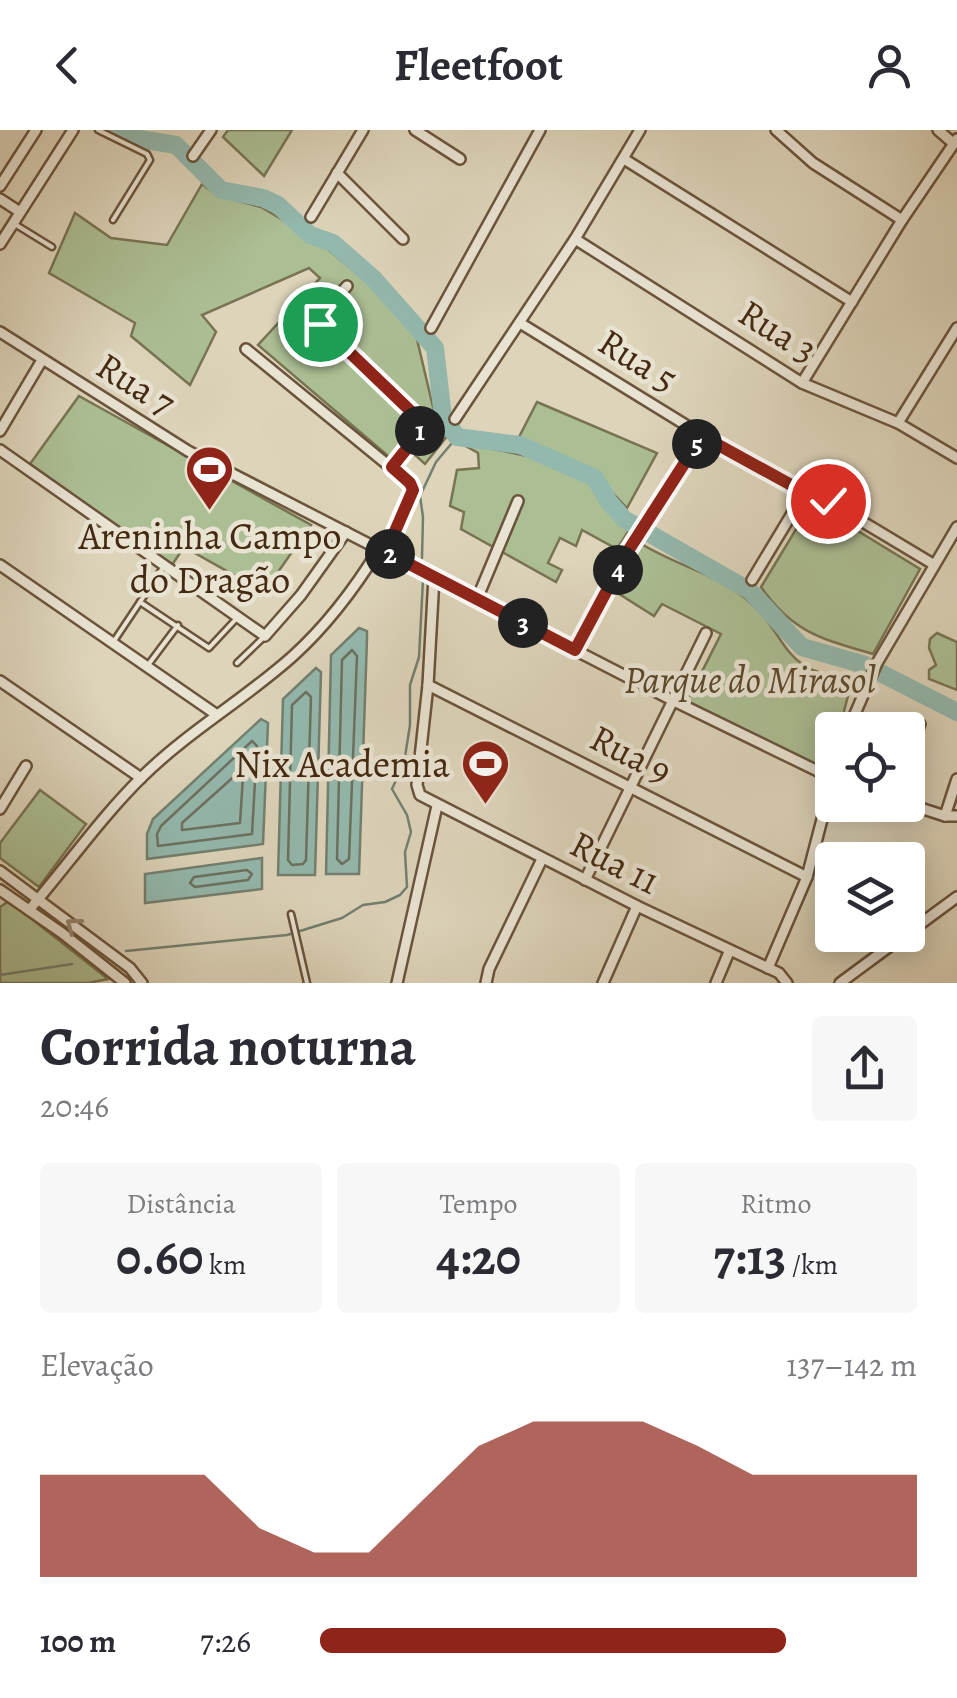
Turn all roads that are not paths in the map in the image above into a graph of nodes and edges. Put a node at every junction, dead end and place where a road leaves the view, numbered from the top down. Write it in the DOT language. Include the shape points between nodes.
graph roads {
  1 [pos="36,130"];
  2 [pos="74,130"];
  3 [pos="98,130"];
  4 [pos="211,130"];
  5 [pos="363,130"];
  6 [pos="415,130"];
  7 [pos="540,130"];
  8 [pos="640,130"];
  9 [pos="776,130"];
  10 [pos="938,130"];
  11 [pos="955,141"];
  12 [pos="193,156"];
  13 [pos="460,158"];
  14 [pos="624,159"];
  15 [pos="338,173"];
  16 [pos="0,186"];
  17 [pos="0,199"];
  18 [pos="20,212"];
  19 [pos="311,217"];
  20 [pos="113,220"];
  21 [pos="902,220"];
  22 [pos="13,223"];
  23 [pos="402,239"];
  24 [pos="576,239"];
  25 [pos="0,244"];
  26 [pos="52,247"];
  27 [pos="347,286"];
  28 [pos="852,302"];
  29 [pos="520,323"];
  30 [pos="431,328"];
  31 [pos="957,328"];
  32 [pos="0,332"];
  33 [pos="246,349"];
  34 [pos="42,360"];
  35 [pos="802,383"];
  36 [pos="454,419"];
  37 [pos="898,423"];
  38 [pos="0,431"];
  39 [pos="702,436"];
  40 [pos="0,450"];
  41 [pos="957,458"];
  42 [pos="392,467"];
  43 [pos="804,492"];
  44 [pos="518,501"];
  45 [pos="957,528"];
  46 [pos="346,532"];
  47 [pos="383,551"];
  48 [pos="933,564"];
  49 [pos="0,565"];
  50 [pos="164,566"];
  51 [pos="434,577"];
  52 [pos="752,580"];
  53 [pos="478,600"];
  54 [pos="140,602"];
  55 [pos="238,617"];
  56 [pos="178,625"];
  57 [pos="706,633"];
  58 [pos="265,636"];
  59 [pos="112,643"];
  60 [pos="575,650"];
  61 [pos="237,664"];
  62 [pos="147,667"];
  63 [pos="0,681"];
  64 [pos="428,685"];
  65 [pos="672,700"];
  66 [pos="855,712"];
  67 [pos="217,715"];
  68 [pos="26,766"];
  69 [pos="815,772"];
  70 [pos="141,778"];
  71 [pos="957,779"];
  72 [pos="631,788"];
  73 [pos="437,806"];
  74 [pos="0,809"];
  75 [pos="925,810"];
  76 [pos="945,816"];
  77 [pos="957,816"];
  78 [pos="821,822"];
  79 [pos="542,859"];
  80 [pos="0,871"];
  81 [pos="807,877"];
  82 [pos="585,880"];
  83 [pos="0,890"];
  84 [pos="957,897"];
  85 [pos="39,899"];
  86 [pos="637,906"];
  87 [pos="29,910"];
  88 [pos="291,914"];
  89 [pos="925,920"];
  90 [pos="729,952"];
  91 [pos="882,952"];
  92 [pos="768,968"];
  93 [pos="124,983"];
  94 [pos="142,983"];
  95 [pos="307,983"];
  96 [pos="397,983"];
  97 [pos="486,983"];
  98 [pos="602,983"];
  99 [pos="716,983"];
  100 [pos="787,983"];
  101 [pos="840,983"];
  1 -- 16 [label="street"];
  2 -- 18 [label="street"];
  3 -- 20 [label="lane" via="150,160"];
  4 -- 12 [label="street"];
  5 -- 15 [label="street"];
  6 -- 13 [label="street"];
  7 -- 30 [label="street"];
  8 -- 14 [label="street"];
  9 -- 21 [label="street" via="813,163"];
  10 -- 11 [label="street"];
  11 -- 21 [label="street"];
  14 -- 24 [label="street"];
  14 -- 28 [label="street, Rua 3"];
  15 -- 19 [label="street"];
  15 -- 23 [label="street"];
  17 -- 18 [label="street"];
  18 -- 22 [label="street"];
  21 -- 28 [label="street"];
  22 -- 25 [label="street"];
  22 -- 26 [label="lane"];
  24 -- 29 [label="street"];
  24 -- 35 [label="street, Rua 3"];
  27 -- 42 [label="street" via="320,324 421,421 420,432"];
  28 -- 35 [label="street"];
  29 -- 36 [label="street"];
  29 -- 39 [label="street, Rua 5"];
  31 -- 37 [label="street"];
  32 -- 34 [label="street, Rua 7"];
  33 -- 42 [label="street"];
  34 -- 38 [label="street"];
  34 -- 46 [label="street, Rua 7" via="188,451"];
  35 -- 37 [label="street, Rua 3"];
  37 -- 41 [label="street, Rua 3"];
  39 -- 43 [label="street, Rua 5"];
  39 -- 60 [label="street" via="633,542"];
  40 -- 50 [label="street"];
  42 -- 47 [label="street" via="413,490"];
  43 -- 48 [label="street, Rua 5"];
  43 -- 52 [label="street"];
  44 -- 53 [label="street"];
  45 -- 48 [label="street"];
  46 -- 47 [label="street, Rua 7"];
  46 -- 58 [label="street"];
  47 -- 51 [label="street, Rua 7"];
  47 -- 67 [label="street" via="311,639"];
  48 -- 66 [label="street"];
  49 -- 59 [label="street"];
  50 -- 54 [label="lane"];
  50 -- 55 [label="street"];
  51 -- 53 [label="street, Rua 7"];
  51 -- 64 [label="street"];
  53 -- 60 [label="street, Rua 7"];
  54 -- 56 [label="lane"];
  54 -- 59 [label="lane"];
  55 -- 56 [label="lane" via="210,648"];
  55 -- 58 [label="street"];
  56 -- 62 [label="lane"];
  57 -- 65 [label="street"];
  58 -- 61 [label="lane"];
  59 -- 62 [label="street"];
  60 -- 65 [label="street, Rua 7"];
  62 -- 67 [label="street"];
  63 -- 70 [label="street"];
  64 -- 72 [label="street, Rua 9"];
  64 -- 73 [label="street" via="417,785"];
  65 -- 69 [label="street, Rua 7"];
  65 -- 72 [label="street"];
  67 -- 70 [label="street"];
  68 -- 74 [label="street"];
  70 -- 85 [label="street"];
  71 -- 76 [label="street"];
  72 -- 81 [label="street, Rua 9"];
  72 -- 82 [label="street"];
  73 -- 79 [label="street, Rua 11"];
  73 -- 96 [label="street"];
  75 -- 76 [label="street"];
  76 -- 77 [label="street"];
  78 -- 81 [label="street"];
  79 -- 82 [label="street, Rua 11"];
  79 -- 97 [label="street"];
  80 -- 85 [label="street"];
  81 -- 92 [label="street"];
  82 -- 86 [label="street, Rua 11"];
  83 -- 87 [label="street"];
  84 -- 89 [label="street"];
  85 -- 87 [label="street"];
  94 -- 85 [label="street, one-way"];
  86 -- 90 [label="street, Rua 11"];
  86 -- 98 [label="street"];
  87 -- 93 [label="street"];
  88 -- 95 [label="lane"];
  90 -- 92 [label="street, Rua 11"];
  90 -- 99 [label="street"];
  91 -- 101 [label="street"];
  92 -- 100 [label="street, Rua 11"];
}
